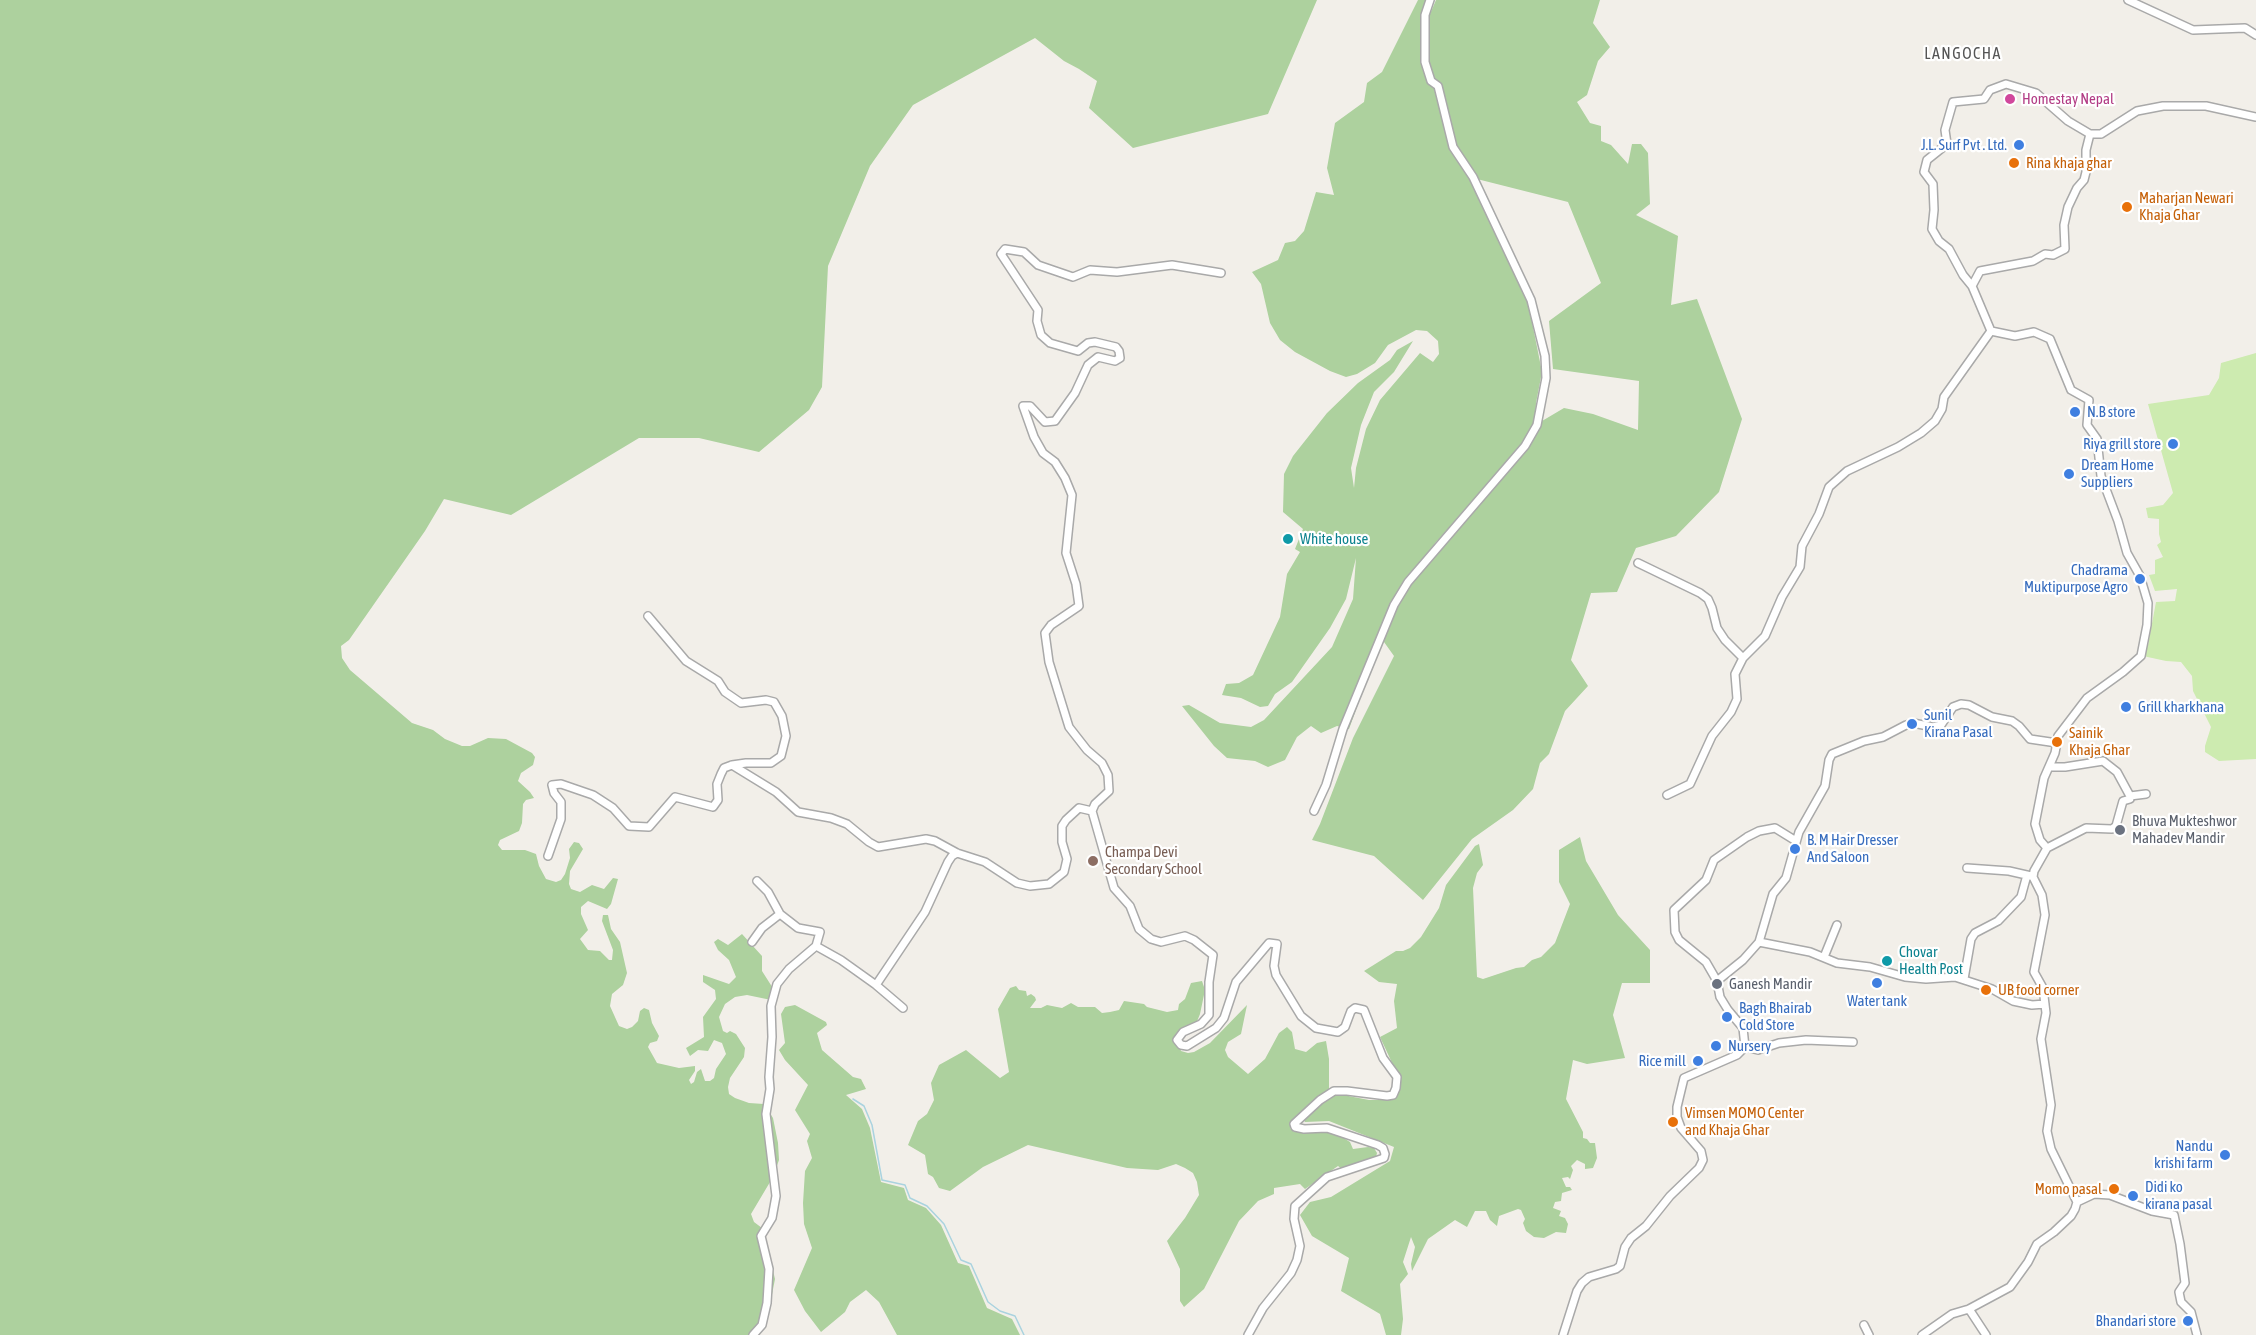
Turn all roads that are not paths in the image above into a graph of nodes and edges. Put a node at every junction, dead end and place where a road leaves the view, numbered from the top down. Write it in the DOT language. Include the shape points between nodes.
graph roads {
  1 [pos="1430,0"];
  2 [pos="2128,0"];
  3 [pos="2256,35"];
  4 [pos="2256,117"];
  5 [pos="2090,134"];
  6 [pos="1221,273"];
  7 [pos="1972,286"];
  8 [pos="1990,331"];
  9 [pos="1638,563"];
  10 [pos="648,616"];
  11 [pos="1743,658"];
  12 [pos="2057,743"];
  13 [pos="732,765"];
  14 [pos="2049,767"];
  15 [pos="2146,794"];
  16 [pos="1667,795"];
  17 [pos="2130,796"];
  18 [pos="1092,811"];
  19 [pos="1314,811"];
  20 [pos="1796,841"];
  21 [pos="2047,848"];
  22 [pos="957,853"];
  23 [pos="548,856"];
  24 [pos="1967,868"];
  25 [pos="2030,876"];
  26 [pos="757,881"];
  27 [pos="780,914"];
  28 [pos="1837,925"];
  29 [pos="752,942"];
  30 [pos="1759,942"];
  31 [pos="816,946"];
  32 [pos="1824,957"];
  33 [pos="1964,979"];
  34 [pos="1717,981"];
  35 [pos="876,985"];
  36 [pos="2045,1004"];
  37 [pos="903,1008"];
  38 [pos="1852,1042"];
  39 [pos="1745,1047"];
  40 [pos="2077,1202"];
  41 [pos="1969,1309"];
  42 [pos="1864,1325"];
  43 [pos="753,1335"];
  44 [pos="1248,1335"];
  45 [pos="1563,1335"];
  46 [pos="1869,1335"];
  47 [pos="1922,1335"];
  48 [pos="1986,1335"];
  49 [pos="2197,1335"];
  1 -- 19 [label="street" via="1425,15 1425,62 1431,81 1438,86 1453,147 1473,177 1531,300 1545,356 1546,378 1537,425 1525,446 1408,582 1394,606"];
  2 -- 3 [label="street" via="2193,30 2245,28"];
  4 -- 5 [label="street" via="2206,106 2163,106 2137,111 2101,134"];
  5 -- 7 [label="street" via="2086,172 2066,216 2065,249 2033,261 1980,271"];
  5 -- 7 [label="street" via="2036,93 2007,84 1990,90 1984,99 1953,102 1945,130 1947,144 1927,160 1924,172 1933,184 1932,228"];
  6 -- 18 [label="street" via="1172,265 1117,272 1090,270 1073,277 1038,265 1024,252 1005,249 1001,254 1038,310 1041,335 1050,343 1078,351 1095,342 1119,351 1120,358 1115,362 1098,357 1088,365 1075,393 1055,421 1045,422 1030,406 1023,406 1034,437 1065,478 1072,495 1066,553 1079,606 1044,633 1069,727 1108,775 1109,791"];
  7 -- 8 [label="street"];
  8 -- 11 [label="street" via="1944,397 1935,421 1898,447 1847,471 1829,487 1802,546 1800,567 1765,636"];
  8 -- 12 [label="street" via="2015,336 2034,332 2050,339 2071,390 2088,400 2087,425 2097,439 2101,476 2148,603 2140,656 2087,698 2058,736"];
  9 -- 11 [label="street" via="1708,599 1717,628"];
  10 -- 13 [label="street" via="686,661 718,681 724,692 741,703 774,702 782,716 786,736 781,756 771,762"];
  11 -- 16 [label="street" via="1735,674 1737,699 1731,712 1712,736 1690,784"];
  12 -- 14 [label="street"];
  12 -- 20 [label="street" via="2030,739 2012,721 1992,717 1969,705 1953,707 1941,725 1913,723 1832,754 1825,786"];
  13 -- 22 [label="street" via="776,792 798,812 847,824 878,847 926,839"];
  13 -- 23 [label="street" via="721,774 718,800 713,807 675,797 650,827 629,826 613,808 593,795 561,784 552,785 561,802 561,819"];
  14 -- 17 [label="street" via="2103,761 2117,772"];
  14 -- 21 [label="street" via="2035,824"];
  15 -- 17 [label="street"];
  17 -- 21 [label="street" via="2123,801 2116,826 2086,828"];
  18 -- 22 [label="street" via="1079,808 1066,820 1061,832 1066,866 1049,884 1017,883 985,862"];
  18 -- 44 [label="street" via="1114,888 1130,906 1143,934 1161,942 1185,936 1213,955 1209,1015 1178,1036 1181,1045 1187,1046 1220,1023 1236,982 1269,943 1277,944 1276,975 1301,1016 1316,1028 1338,1032 1343,1030 1351,1011 1364,1010 1383,1058 1397,1077 1393,1095 1334,1091 1294,1124 1304,1129 1327,1128 1378,1145 1385,1154 1384,1158 1327,1177 1295,1206 1300,1246 1297,1260"];
  20 -- 30 [label="street" via="1786,878 1773,894"];
  20 -- 34 [label="street" via="1775,828 1747,837 1714,860 1706,880 1674,910 1679,940 1706,962"];
  21 -- 25 [label="street"];
  22 -- 35 [label="street" via="948,861 925,912"];
  24 -- 25 [label="street"];
  25 -- 33 [label="street" via="2017,902 1971,939"];
  25 -- 36 [label="street" via="2042,895 2045,915 2034,972 2043,988"];
  26 -- 27 [label="street"];
  27 -- 29 [label="street"];
  27 -- 31 [label="street" via="798,928 820,932"];
  28 -- 32 [label="street"];
  30 -- 32 [label="street"];
  30 -- 34 [label="street"];
  31 -- 35 [label="street"];
  31 -- 43 [label="street" via="783,976 771,1006 766,1114 776,1196 772,1218 761,1236 769,1269 767,1303 762,1325"];
  32 -- 33 [label="street" via="1905,977"];
  33 -- 36 [label="street" via="1992,988 2013,1001"];
  34 -- 39 [label="street" via="1720,996 1743,1028"];
  35 -- 37 [label="street"];
  36 -- 40 [label="street" via="2041,1039 2051,1105 2047,1131 2051,1149"];
  38 -- 39 [label="street" via="1806,1040 1758,1050"];
  39 -- 45 [label="street" via="1737,1055 1684,1078 1677,1117 1703,1160 1631,1238 1620,1266 1582,1283"];
  40 -- 41 [label="street" via="2071,1216 2037,1244 2010,1287"];
  40 -- 49 [label="street" via="2094,1194 2110,1195 2174,1215 2185,1283 2179,1292 2181,1302 2191,1312"];
  41 -- 47 [label="street" via="1952,1314"];
  41 -- 48 [label="street"];
  42 -- 46 [label="street"];
}
